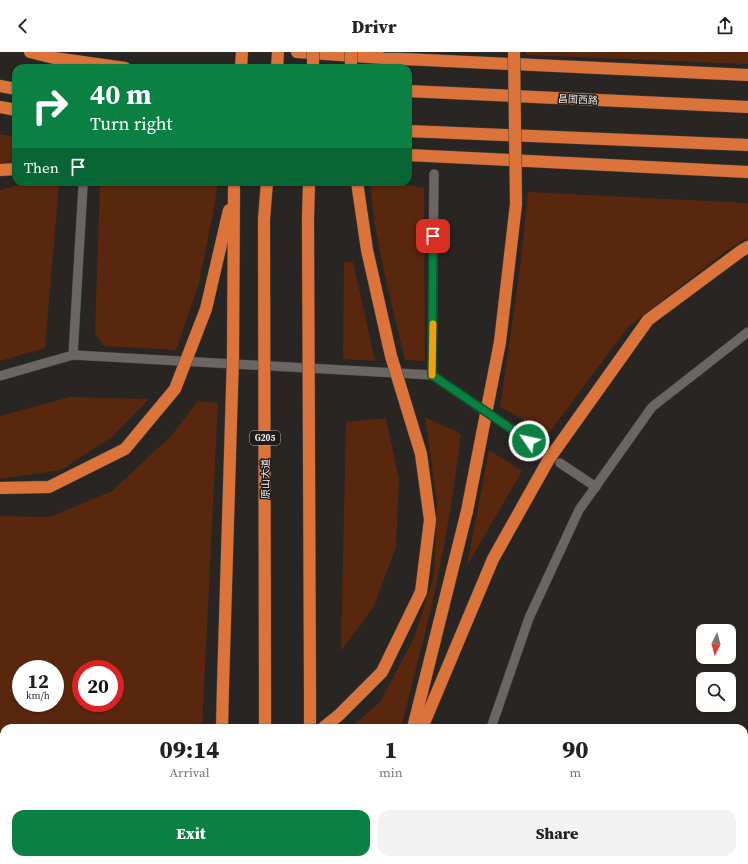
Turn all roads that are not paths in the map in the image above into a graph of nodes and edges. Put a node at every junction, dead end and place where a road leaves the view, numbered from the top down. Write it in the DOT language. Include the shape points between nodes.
graph roads {
  1 [pos="30,52"];
  2 [pos="242,52"];
  3 [pos="278,52"];
  4 [pos="297,52"];
  5 [pos="313,52"];
  6 [pos="351,52"];
  7 [pos="514,52"];
  8 [pos="97,64"];
  9 [pos="241,64"];
  10 [pos="276,64"];
  11 [pos="313,64"];
  12 [pos="350,64"];
  13 [pos="748,75"];
  14 [pos="0,86"];
  15 [pos="12,88"];
  16 [pos="412,91"];
  17 [pos="0,107"];
  18 [pos="748,107"];
  19 [pos="12,109"];
  20 [pos="412,131"];
  21 [pos="748,145"];
  22 [pos="412,155"];
  23 [pos="12,169"];
  24 [pos="0,170"];
  25 [pos="748,172"];
  26 [pos="434,174"];
  27 [pos="83,186"];
  28 [pos="235,186"];
  29 [pos="235,186"];
  30 [pos="267,186"];
  31 [pos="309,186"];
  32 [pos="358,186"];
  33 [pos="748,248"];
  34 [pos="748,332"];
  35 [pos="73,355"];
  36 [pos="432,375"];
  37 [pos="0,376"];
  38 [pos="529,441"];
  39 [pos="560,463"];
  40 [pos="596,487"];
  41 [pos="0,488"];
  42 [pos="222,724"];
  43 [pos="265,724"];
  44 [pos="310,724"];
  45 [pos="328,724"];
  46 [pos="414,724"];
  47 [pos="424,724"];
  48 [pos="492,724"];
  1 -- 8 [label="highway"];
  2 -- 9 [label="highway"];
  3 -- 10 [label="highway"];
  4 -- 13 [label="highway"];
  5 -- 11 [label="highway, bridge"];
  6 -- 12 [label="highway, bridge"];
  7 -- 46 [label="highway, bridge" via="516,204 500,342 467,511"];
  14 -- 15 [label="highway"];
  16 -- 18 [label="highway, 昌国西路"];
  17 -- 19 [label="highway"];
  20 -- 21 [label="highway"];
  22 -- 25 [label="highway"];
  23 -- 24 [label="highway"];
  26 -- 36 [label="lane"];
  27 -- 35 [label="lane"];
  28 -- 41 [label="highway, bridge" via="206,309 174,389 125,449 49,487"];
  29 -- 42 [label="highway, bridge" via="233,356"];
  30 -- 43 [label="highway, 原山大道 / G205, bridge" via="264,219"];
  31 -- 44 [label="highway, bridge"];
  32 -- 45 [label="highway, bridge" via="367,250 391,356 421,454 430,520 421,592 382,672"];
  33 -- 47 [label="highway" via="648,320 549,459 493,559"];
  34 -- 40 [label="lane" via="652,407"];
  35 -- 36 [label="lane"];
  35 -- 37 [label="lane"];
  36 -- 38 [label="lane"];
  39 -- 40 [label="lane"];
  40 -- 48 [label="lane" via="580,510 529,618"];
}
